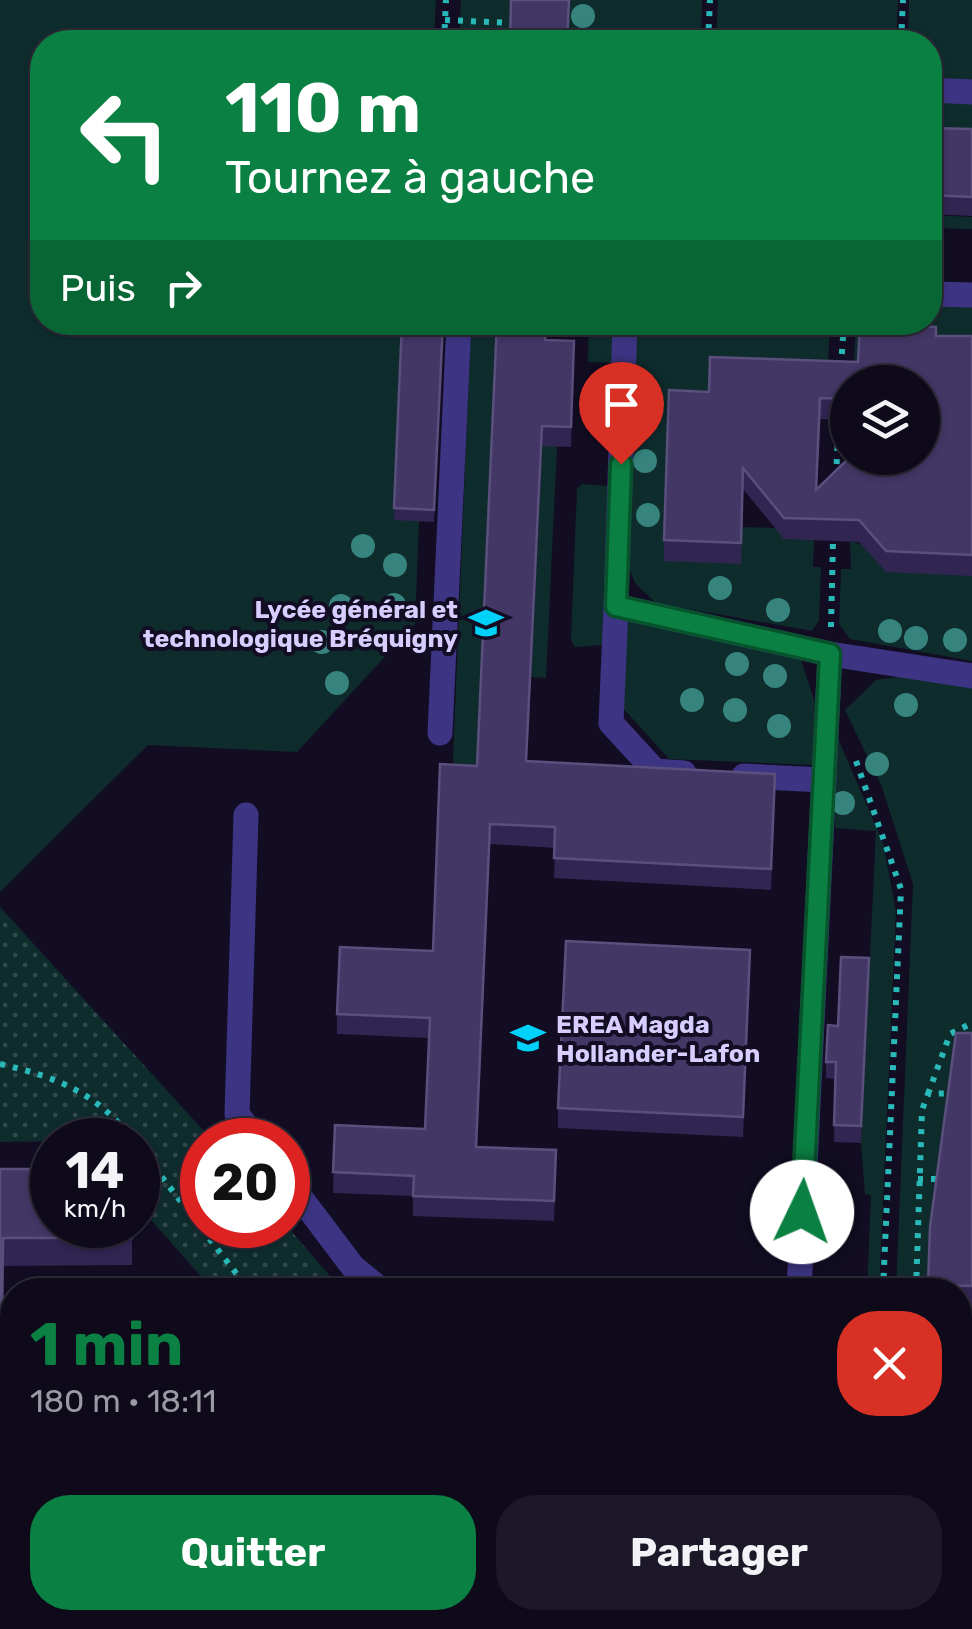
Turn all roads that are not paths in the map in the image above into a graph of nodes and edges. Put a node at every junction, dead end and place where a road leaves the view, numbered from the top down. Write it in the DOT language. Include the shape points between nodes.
graph roads {
  1 [pos="942,91"];
  2 [pos="972,92"];
  3 [pos="942,294"];
  4 [pos="972,295"];
  5 [pos="458,335"];
  6 [pos="625,335"];
  7 [pos="616,606"];
  8 [pos="830,654"];
  9 [pos="972,676"];
  10 [pos="440,733"];
  11 [pos="824,780"];
  12 [pos="246,815"];
  13 [pos="240,1118"];
  14 [pos="310,1209"];
  15 [pos="366,1278"];
  16 [pos="800,1278"];
  1 -- 2 [label="street"];
  3 -- 4 [label="street"];
  5 -- 10 [label="street"];
  6 -- 7 [label="street"];
  7 -- 8 [label="street"];
  7 -- 11 [label="street" via="610,723 655,771"];
  8 -- 9 [label="street"];
  8 -- 11 [label="street"];
  11 -- 16 [label="street"];
  12 -- 13 [label="street"];
  14 -- 15 [label="street"];
}
